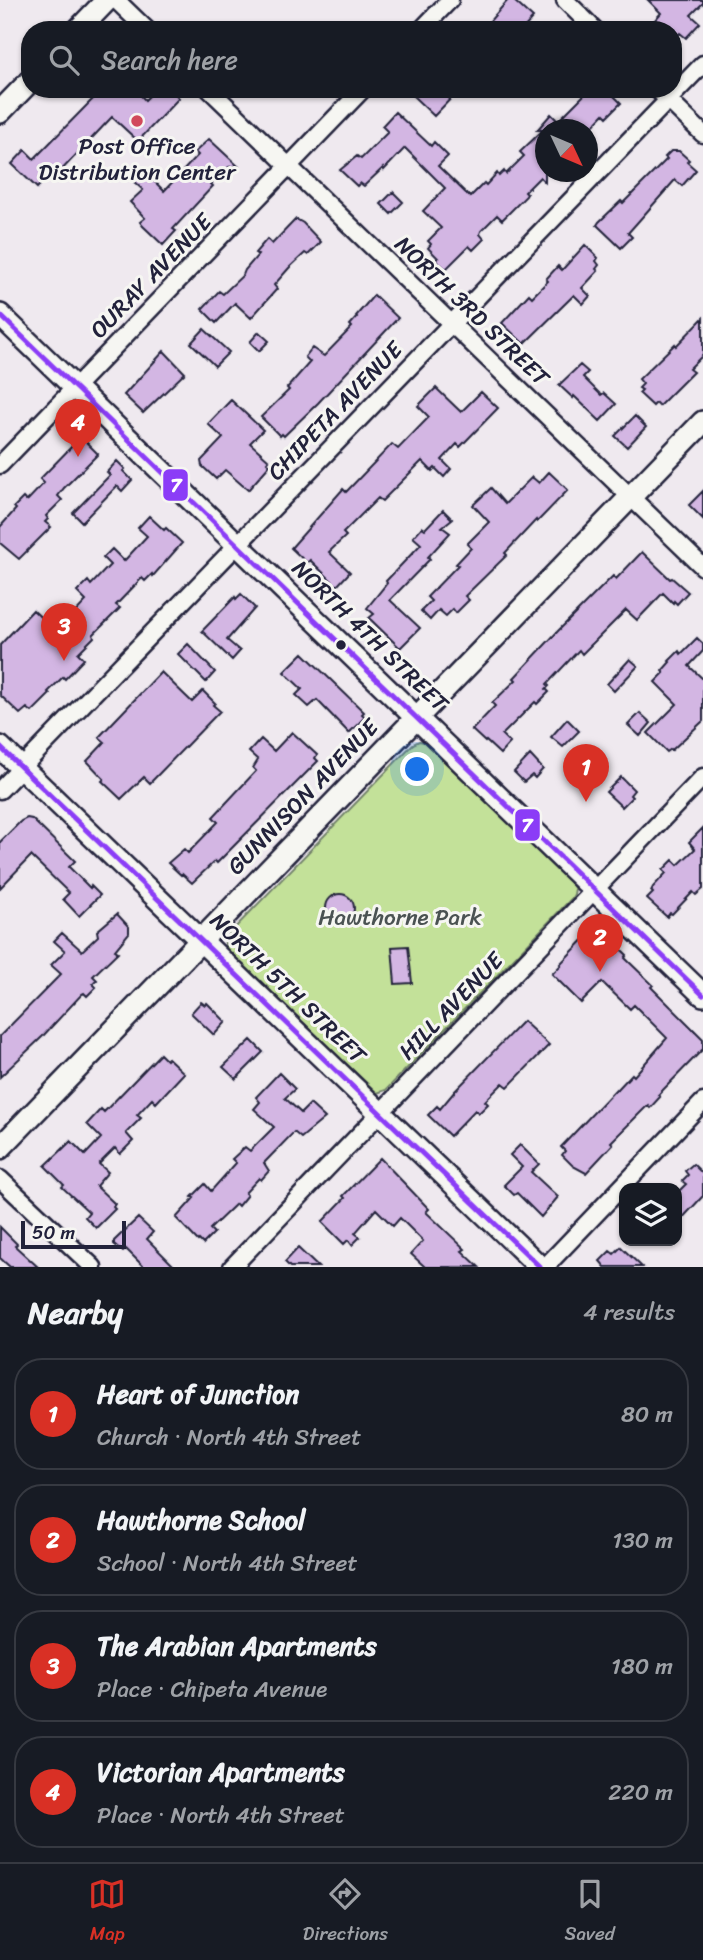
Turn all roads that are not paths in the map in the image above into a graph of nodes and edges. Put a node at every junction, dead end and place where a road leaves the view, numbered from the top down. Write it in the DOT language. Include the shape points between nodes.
graph roads {
  1 [pos="107,0"];
  2 [pos="116,0"];
  3 [pos="450,0"];
  4 [pos="565,0"];
  5 [pos="87,21"];
  6 [pos="138,21"];
  7 [pos="430,21"];
  8 [pos="587,21"];
  9 [pos="703,64"];
  10 [pos="682,80"];
  11 [pos="21,90"];
  12 [pos="218,98"];
  13 [pos="354,98"];
  14 [pos="660,98"];
  15 [pos="666,98"];
  16 [pos="0,112"];
  17 [pos="703,134"];
  18 [pos="289,166"];
  19 [pos="0,315"];
  20 [pos="452,324"];
  21 [pos="75,387"];
  22 [pos="703,422"];
  23 [pos="0,465"];
  24 [pos="631,496"];
  25 [pos="238,545"];
  26 [pos="703,567"];
  27 [pos="416,718"];
  28 [pos="0,747"];
  29 [pos="22,768"];
  30 [pos="703,777"];
  31 [pos="0,790"];
  32 [pos="594,890"];
  33 [pos="201,940"];
  34 [pos="703,995"];
  35 [pos="703,1102"];
  36 [pos="381,1113"];
  37 [pos="0,1147"];
  38 [pos="0,1179"];
  39 [pos="93,1267"];
  40 [pos="232,1267"];
  41 [pos="543,1267"];
  1 -- 5 [label="street"];
  2 -- 6 [label="street"];
  3 -- 7 [label="street"];
  4 -- 8 [label="street"];
  9 -- 10 [label="street, CHIPETA AVENUE"];
  11 -- 16 [label="street"];
  12 -- 18 [label="street, NORTH 3RD STREET"];
  13 -- 18 [label="street, OURAY AVENUE"];
  14 -- 20 [label="street, CHIPETA AVENUE"];
  15 -- 17 [label="street"];
  18 -- 20 [label="street, NORTH 3RD STREET"];
  18 -- 21 [label="street, OURAY AVENUE"];
  19 -- 21 [label="street, NORTH 4TH STREET"];
  20 -- 24 [label="street, NORTH 3RD STREET"];
  20 -- 25 [label="street, CHIPETA AVENUE"];
  21 -- 23 [label="street, OURAY AVENUE"];
  21 -- 25 [label="street, NORTH 4TH STREET"];
  22 -- 24 [label="street, GUNNISON AVENUE"];
  24 -- 26 [label="street, NORTH 3RD STREET"];
  24 -- 27 [label="street, GUNNISON AVENUE"];
  25 -- 27 [label="street, NORTH 4TH STREET"];
  25 -- 29 [label="street, CHIPETA AVENUE"];
  27 -- 32 [label="street, NORTH 4TH STREET"];
  27 -- 33 [label="street, GUNNISON AVENUE"];
  28 -- 29 [label="street, NORTH 5TH STREET"];
  29 -- 31 [label="street, CHIPETA AVENUE"];
  29 -- 33 [label="street, NORTH 5TH STREET"];
  30 -- 32 [label="street, HILL AVENUE"];
  32 -- 34 [label="street, NORTH 4TH STREET"];
  32 -- 36 [label="street, HILL AVENUE"];
  33 -- 36 [label="street, NORTH 5TH STREET"];
  33 -- 37 [label="street, GUNNISON AVENUE"];
  35 -- 41 [label="street"];
  36 -- 40 [label="street, HILL AVENUE"];
  36 -- 41 [label="street, NORTH 5TH STREET"];
  38 -- 39 [label="street"];
}
